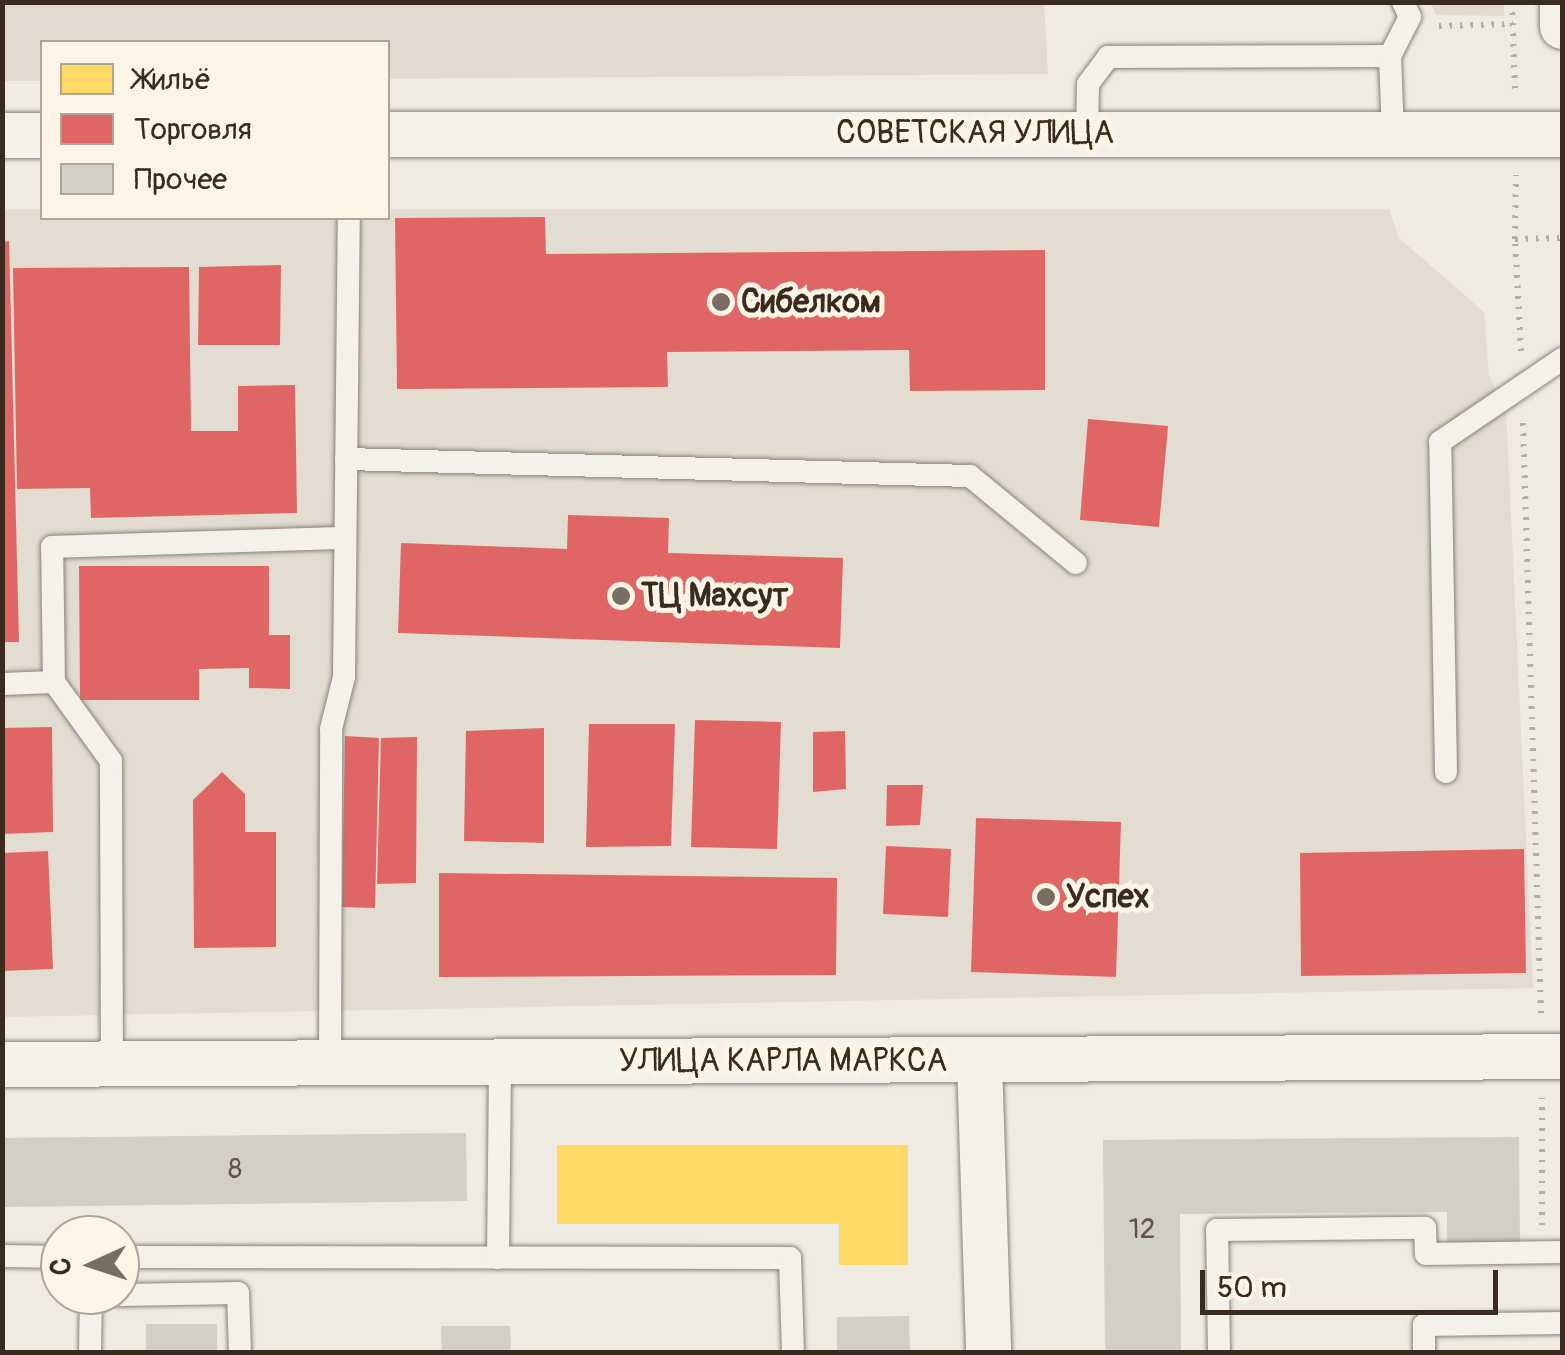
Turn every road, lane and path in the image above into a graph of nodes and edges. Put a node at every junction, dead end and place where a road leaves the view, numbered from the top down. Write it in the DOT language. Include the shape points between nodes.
graph roads {
  1 [pos="1403,2"];
  2 [pos="1562,2"];
  3 [pos="1426,14"];
  4 [pos="1513,24"];
  5 [pos="1562,26"];
  6 [pos="1390,56"];
  7 [pos="1087,133"];
  8 [pos="1393,133"];
  9 [pos="390,134"];
  10 [pos="1562,134"];
  11 [pos="2,135"];
  12 [pos="40,135"];
  13 [pos="349,220"];
  14 [pos="1562,238"];
  15 [pos="1562,359"];
  16 [pos="1522,385"];
  17 [pos="346,459"];
  18 [pos="345,538"];
  19 [pos="1076,563"];
  20 [pos="54,682"];
  21 [pos="2,684"];
  22 [pos="1446,772"];
  23 [pos="1552,1056"];
  24 [pos="979,1060"];
  25 [pos="500,1062"];
  26 [pos="330,1063"];
  27 [pos="2,1064"];
  28 [pos="112,1064"];
  29 [pos="1552,1252"];
  30 [pos="2,1256"];
  31 [pos="40,1256"];
  32 [pos="140,1257"];
  33 [pos="498,1258"];
  34 [pos="140,1294"];
  35 [pos="91,1315"];
  36 [pos="1562,1323"];
  37 [pos="90,1352"];
  38 [pos="240,1352"];
  39 [pos="793,1352"];
  40 [pos="988,1352"];
  41 [pos="1218,1352"];
  42 [pos="1424,1352"];
  1 -- 6 [label="lane" via="1410,17"];
  2 -- 5 [label="street"];
  3 -- 4 [label="path" via="1432,26"];
  6 -- 7 [label="lane" via="1108,57 1088,84"];
  6 -- 8 [label="lane"];
  7 -- 8 [label="street, СОВЕТСКАЯ УЛИЦА"];
  7 -- 9 [label="street, СОВЕТСКАЯ УЛИЦА"];
  8 -- 10 [label="street, СОВЕТСКАЯ УЛИЦА"];
  11 -- 12 [label="street"];
  13 -- 17 [label="lane"];
  14 -- 16 [label="path" via="1515,239"];
  15 -- 16 [label="lane"];
  16 -- 22 [label="lane" via="1440,442"];
  16 -- 23 [label="path"];
  17 -- 18 [label="lane"];
  17 -- 19 [label="lane" via="970,476"];
  18 -- 20 [label="lane" via="52,547"];
  18 -- 26 [label="lane" via="344,677 331,730"];
  20 -- 21 [label="lane"];
  20 -- 28 [label="lane" via="111,761"];
  23 -- 24 [label="street, УЛИЦА КАРЛА МАРКСА"];
  23 -- 29 [label="path"];
  24 -- 25 [label="street, УЛИЦА КАРЛА МАРКСА"];
  24 -- 40 [label="street"];
  25 -- 26 [label="street, УЛИЦА КАРЛА МАРКСА"];
  25 -- 33 [label="lane"];
  26 -- 28 [label="street, УЛИЦА КАРЛА МАРКСА"];
  27 -- 28 [label="street, УЛИЦА КАРЛА МАРКСА"];
  29 -- 41 [label="lane" via="1426,1254 1425,1228 1217,1230"];
  30 -- 31 [label="lane"];
  32 -- 33 [label="lane"];
  33 -- 39 [label="lane" via="790,1258"];
  34 -- 38 [label="lane" via="238,1294"];
  35 -- 37 [label="lane"];
  36 -- 42 [label="lane" via="1424,1324"];
}
